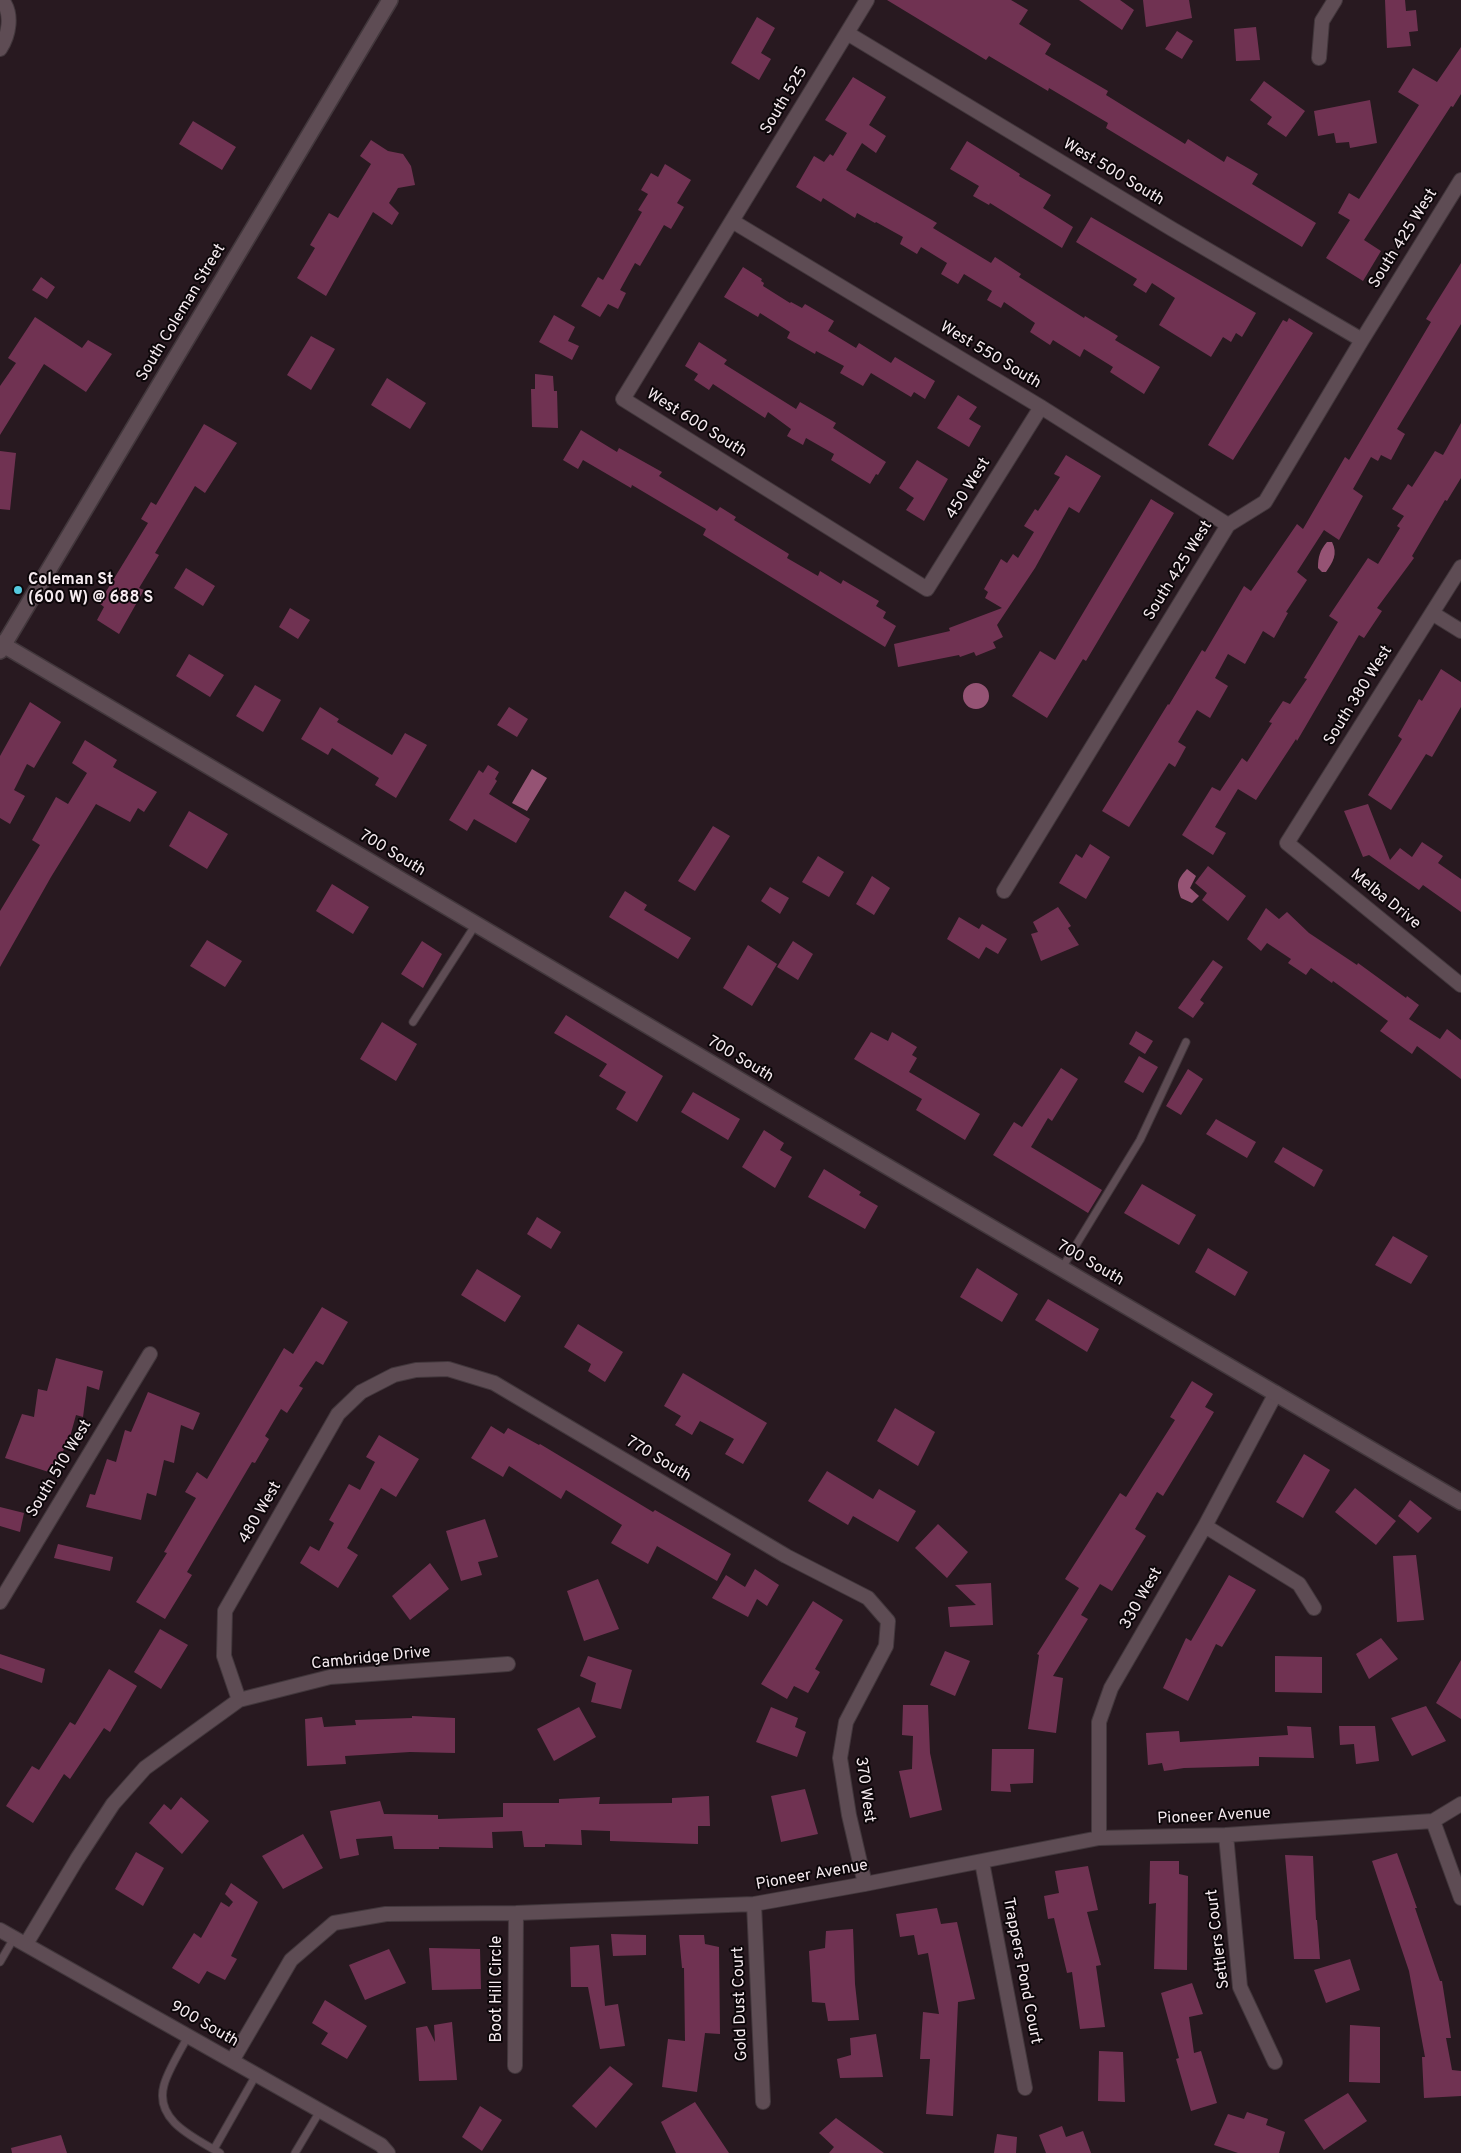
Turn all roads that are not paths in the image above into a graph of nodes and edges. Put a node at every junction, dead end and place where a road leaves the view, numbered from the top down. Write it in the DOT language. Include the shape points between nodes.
graph roads {
  1 [pos="2,0"];
  2 [pos="390,0"];
  3 [pos="867,0"];
  4 [pos="1335,0"];
  5 [pos="847,33"];
  6 [pos="0,50"];
  7 [pos="1319,58"];
  8 [pos="1461,180"];
  9 [pos="732,221"];
  10 [pos="1362,340"];
  11 [pos="1041,407"];
  12 [pos="1228,525"];
  13 [pos="1461,567"];
  14 [pos="927,589"];
  15 [pos="1432,613"];
  16 [pos="1461,631"];
  17 [pos="1,646"];
  18 [pos="1287,843"];
  19 [pos="1004,891"];
  20 [pos="476,924"];
  21 [pos="1461,985"];
  22 [pos="413,1022"];
  23 [pos="1186,1042"];
  24 [pos="1062,1268"];
  25 [pos="150,1354"];
  26 [pos="394,1374"];
  27 [pos="1276,1393"];
  28 [pos="1461,1502"];
  29 [pos="1205,1526"];
  30 [pos="0,1602"];
  31 [pos="1314,1608"];
  32 [pos="888,1620"];
  33 [pos="508,1664"];
  34 [pos="238,1700"];
  35 [pos="1461,1804"];
  36 [pos="1433,1821"];
  37 [pos="1226,1835"];
  38 [pos="1099,1838"];
  39 [pos="982,1862"];
  40 [pos="865,1884"];
  41 [pos="1461,1898"];
  42 [pos="754,1904"];
  43 [pos="516,1913"];
  44 [pos="0,1930"];
  45 [pos="20,1941"];
  46 [pos="0,1962"];
  47 [pos="188,2036"];
  48 [pos="232,2061"];
  49 [pos="1275,2062"];
  50 [pos="515,2066"];
  51 [pos="256,2075"];
  52 [pos="1025,2088"];
  53 [pos="762,2102"];
  54 [pos="320,2111"];
  55 [pos="217,2151"];
  56 [pos="296,2153"];
  57 [pos="388,2153"];
  1 -- 6 [label="street" via="10,20"];
  2 -- 17 [label="street, South Coleman Street"];
  3 -- 5 [label="street, South 525"];
  4 -- 7 [label="street" via="1322,21"];
  5 -- 9 [label="street, South 525"];
  5 -- 10 [label="street, West 500 South"];
  8 -- 10 [label="street, South 425 West"];
  9 -- 11 [label="street, West 550 South"];
  9 -- 14 [label="street, West 600 South" via="623,399"];
  10 -- 12 [label="street, South 425 West" via="1265,502"];
  11 -- 12 [label="street, West 550 South"];
  11 -- 14 [label="street, 450 West"];
  12 -- 19 [label="street, South 425 West"];
  13 -- 15 [label="street, South 380 West"];
  15 -- 16 [label="street"];
  15 -- 18 [label="street, South 380 West"];
  17 -- 20 [label="street, 700 South"];
  18 -- 21 [label="street, Melba Drive"];
  20 -- 22 [label="lane"];
  20 -- 24 [label="street, 700 South"];
  23 -- 24 [label="lane" via="1140,1140"];
  24 -- 27 [label="street, 700 South"];
  25 -- 30 [label="street, South 510 West"];
  26 -- 32 [label="street, 770 South" via="448,1369 494,1383 786,1556 868,1598"];
  26 -- 34 [label="street, 480 West" via="362,1392 338,1414 225,1610 224,1656"];
  27 -- 28 [label="street, 700 South"];
  27 -- 29 [label="street, 330 West"];
  29 -- 31 [label="street" via="1299,1584"];
  29 -- 38 [label="street, 330 West" via="1111,1688 1099,1722"];
  32 -- 40 [label="street, 370 West" via="886,1646 846,1722 840,1758"];
  33 -- 34 [label="street, Cambridge Drive" via="330,1677"];
  34 -- 45 [label="street, Cambridge Drive" via="145,1768 113,1804"];
  35 -- 36 [label="street, Pioneer Avenue"];
  36 -- 37 [label="street, Pioneer Avenue"];
  36 -- 41 [label="street"];
  37 -- 38 [label="street, Pioneer Avenue"];
  37 -- 49 [label="street, Settlers Court" via="1240,1987"];
  38 -- 39 [label="street, Pioneer Avenue"];
  39 -- 40 [label="street, Pioneer Avenue"];
  39 -- 52 [label="street, Trappers Pond Court"];
  40 -- 42 [label="street, Pioneer Avenue"];
  42 -- 43 [label="street, Pioneer Avenue"];
  42 -- 53 [label="street, Gold Dust Court"];
  43 -- 48 [label="street, Pioneer Avenue" via="386,1914 334,1923 291,1960"];
  43 -- 50 [label="street, Boot Hill Circle"];
  44 -- 45 [label="street, 900 South"];
  45 -- 46 [label="lane"];
  45 -- 47 [label="street, 900 South"];
  47 -- 48 [label="street, 900 South"];
  47 -- 55 [label="lane" via="164,2085 163,2105 178,2128"];
  48 -- 51 [label="street, 900 South"];
  51 -- 54 [label="street, 900 South"];
  51 -- 55 [label="lane"];
  54 -- 56 [label="lane"];
  54 -- 57 [label="street, 900 South" via="381,2145"];
}
